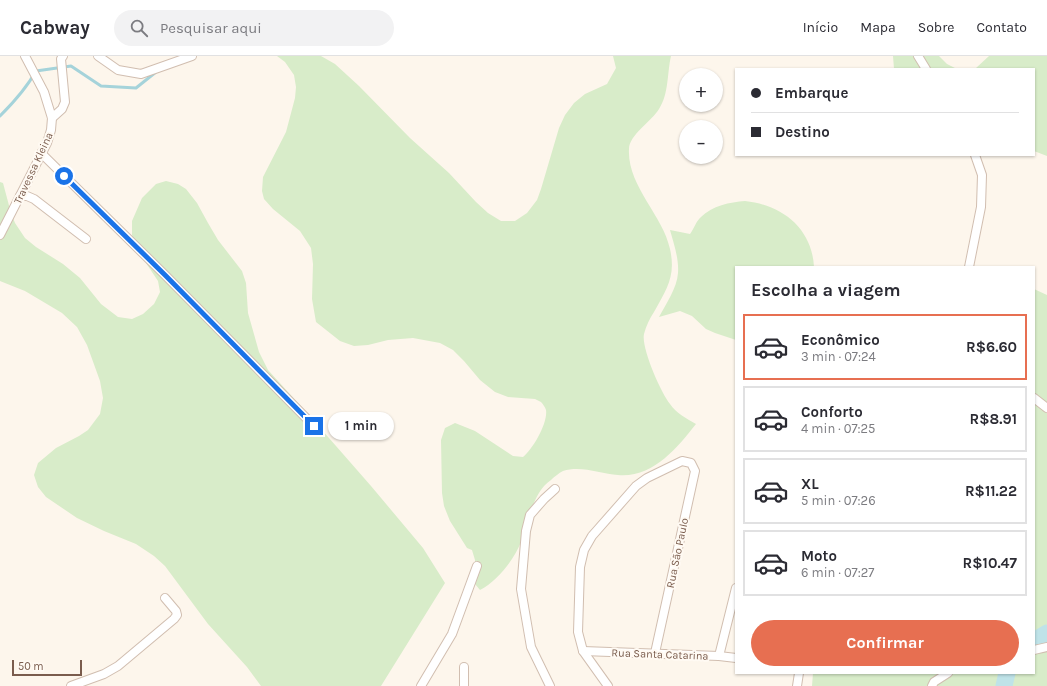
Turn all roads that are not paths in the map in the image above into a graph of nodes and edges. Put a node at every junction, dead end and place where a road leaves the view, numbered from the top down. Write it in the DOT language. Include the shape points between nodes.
graph roads {
  1 [pos="25,56"];
  2 [pos="63,56"];
  3 [pos="98,56"];
  4 [pos="192,56"];
  5 [pos="918,56"];
  6 [pos="925,68"];
  7 [pos="52,118"];
  8 [pos="41,154"];
  9 [pos="975,156"];
  10 [pos="20,196"];
  11 [pos="0,235"];
  12 [pos="86,239"];
  13 [pos="969,266"];
  14 [pos="1035,399"];
  15 [pos="1047,408"];
  16 [pos="314,426"];
  17 [pos="555,489"];
  18 [pos="477,566"];
  19 [pos="735,592"];
  20 [pos="165,598"];
  21 [pos="1047,647"];
  22 [pos="1035,650"];
  23 [pos="583,651"];
  24 [pos="655,653"];
  25 [pos="719,656"];
  26 [pos="735,658"];
  27 [pos="464,667"];
  28 [pos="799,674"];
  29 [pos="946,674"];
  30 [pos="71,686"];
  31 [pos="421,686"];
  32 [pos="464,686"];
  33 [pos="550,686"];
  34 [pos="608,686"];
  35 [pos="797,686"];
  36 [pos="932,686"];
  1 -- 7 [label="street, Travessa Kleina" via="44,92"];
  2 -- 7 [label="street" via="61,60 64,102 62,109"];
  3 -- 4 [label="street" via="118,70 141,74"];
  5 -- 6 [label="street"];
  7 -- 8 [label="street, Travessa Kleina" via="51,130"];
  8 -- 10 [label="street, Travessa Kleina"];
  8 -- 16 [label="street" via="160,269"];
  9 -- 13 [label="street" via="982,175 981,207"];
  10 -- 11 [label="street, Travessa Kleina"];
  10 -- 12 [label="street" via="34,199"];
  14 -- 15 [label="street"];
  17 -- 33 [label="street" via="530,515 526,531 521,588 531,647"];
  18 -- 31 [label="street" via="452,634"];
  19 -- 25 [label="street"];
  20 -- 30 [label="street" via="176,611 174,619 118,666"];
  21 -- 22 [label="street"];
  23 -- 24 [label="street, Rua Santa Catarina"];
  23 -- 24 [label="street, Rua São Paulo" via="578,632 580,567 584,550 592,536 636,486 682,461 691,463 695,471"];
  23 -- 34 [label="street"];
  24 -- 25 [label="street, Rua Santa Catarina"];
  25 -- 26 [label="street, Rua Santa Catarina"];
  27 -- 32 [label="street"];
  28 -- 35 [label="street"];
  29 -- 36 [label="street"];
}
